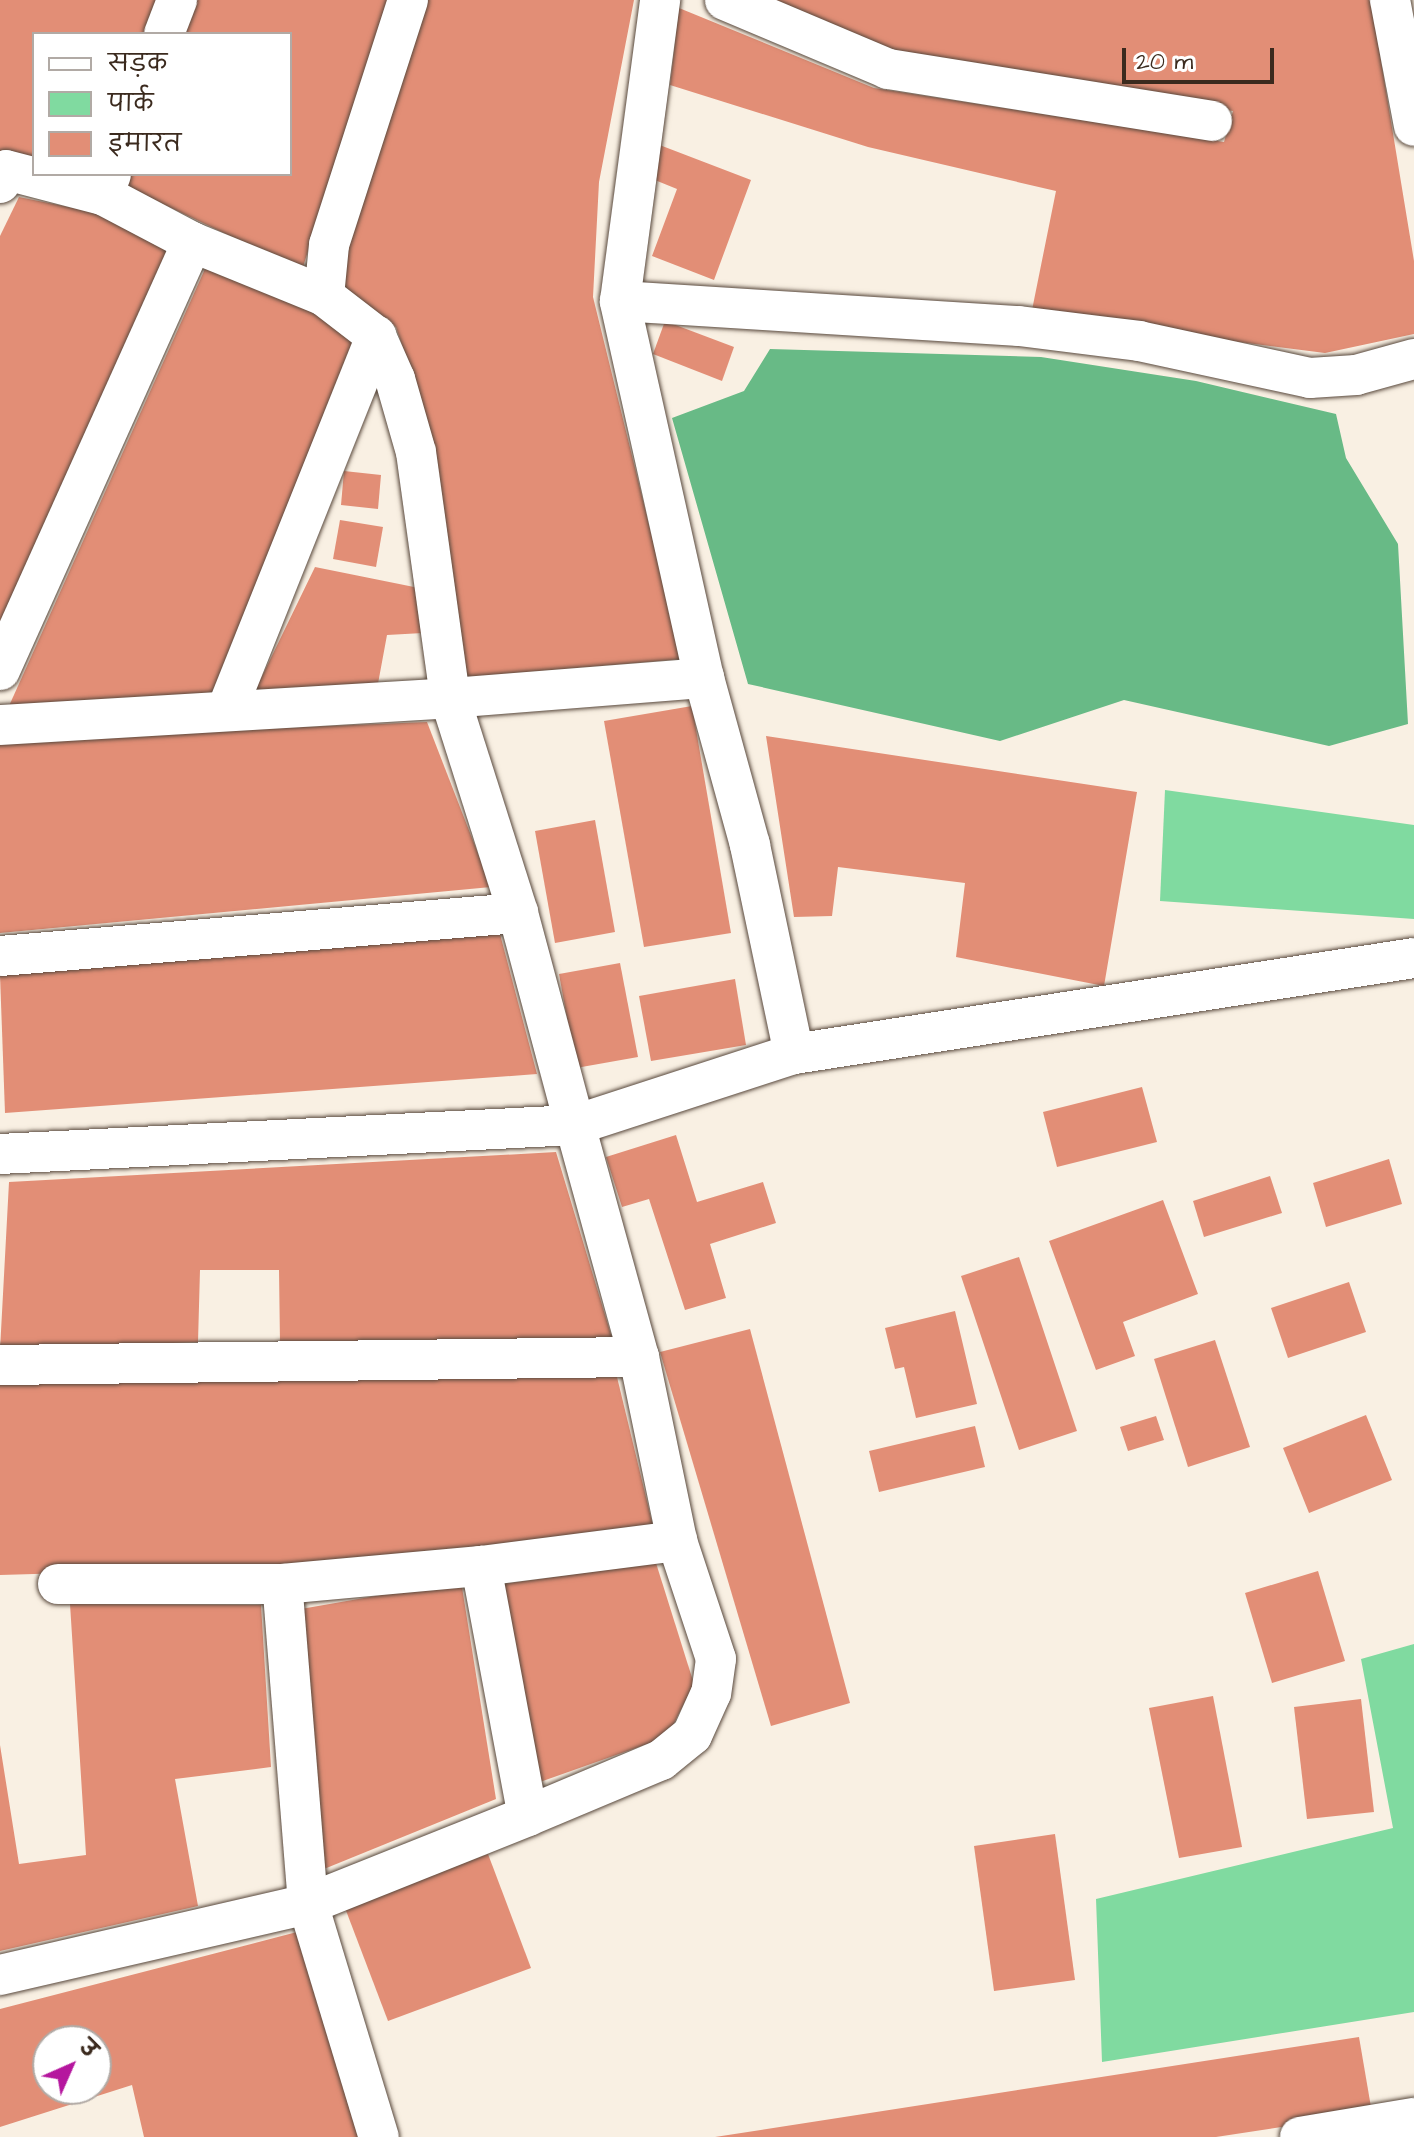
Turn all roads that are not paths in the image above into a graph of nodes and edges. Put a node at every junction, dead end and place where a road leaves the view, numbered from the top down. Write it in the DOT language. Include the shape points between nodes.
graph roads {
  1 [pos="177,0"];
  2 [pos="408,0"];
  3 [pos="660,0"];
  4 [pos="725,0"];
  5 [pos="1390,0"];
  6 [pos="165,32"];
  7 [pos="1212,121"];
  8 [pos="1414,126"];
  9 [pos="32,174"];
  10 [pos="49,176"];
  11 [pos="0,183"];
  12 [pos="107,184"];
  13 [pos="192,242"];
  14 [pos="324,296"];
  15 [pos="620,301"];
  16 [pos="376,336"];
  17 [pos="1414,359"];
  18 [pos="0,670"];
  19 [pos="704,678"];
  20 [pos="450,698"];
  21 [pos="227,709"];
  22 [pos="0,725"];
  23 [pos="518,913"];
  24 [pos="0,956"];
  25 [pos="1414,958"];
  26 [pos="794,1054"];
  27 [pos="575,1125"];
  28 [pos="0,1154"];
  29 [pos="639,1357"];
  30 [pos="0,1365"];
  31 [pos="677,1541"];
  32 [pos="481,1566"];
  33 [pos="58,1584"];
  34 [pos="282,1584"];
  35 [pos="528,1816"];
  36 [pos="308,1904"];
  37 [pos="0,1975"];
  38 [pos="1414,2118"];
  39 [pos="379,2137"];
  40 [pos="1300,2137"];
  1 -- 6 [label="street"];
  2 -- 14 [label="street" via="329,245"];
  3 -- 15 [label="street"];
  4 -- 7 [label="street" via="888,69"];
  5 -- 8 [label="street"];
  9 -- 11 [label="street" via="6,170"];
  10 -- 12 [label="street"];
  12 -- 13 [label="street"];
  13 -- 14 [label="street"];
  13 -- 18 [label="street"];
  14 -- 16 [label="street"];
  15 -- 17 [label="street" via="1019,326 1139,341 1310,378 1356,375"];
  15 -- 19 [label="street"];
  16 -- 20 [label="street" via="416,452"];
  16 -- 21 [label="street"];
  19 -- 20 [label="street"];
  19 -- 26 [label="street" via="750,845"];
  20 -- 21 [label="street"];
  20 -- 23 [label="street"];
  21 -- 22 [label="street"];
  23 -- 24 [label="street"];
  23 -- 27 [label="street"];
  25 -- 26 [label="street"];
  26 -- 27 [label="street"];
  27 -- 28 [label="street"];
  27 -- 29 [label="street"];
  29 -- 30 [label="street"];
  29 -- 31 [label="street"];
  31 -- 32 [label="street"];
  31 -- 35 [label="street" via="716,1659 711,1693 692,1735 661,1760"];
  32 -- 34 [label="street"];
  32 -- 35 [label="street"];
  33 -- 34 [label="street"];
  34 -- 36 [label="street"];
  35 -- 36 [label="street"];
  36 -- 37 [label="street"];
  36 -- 39 [label="street"];
  38 -- 40 [label="street"];
}
